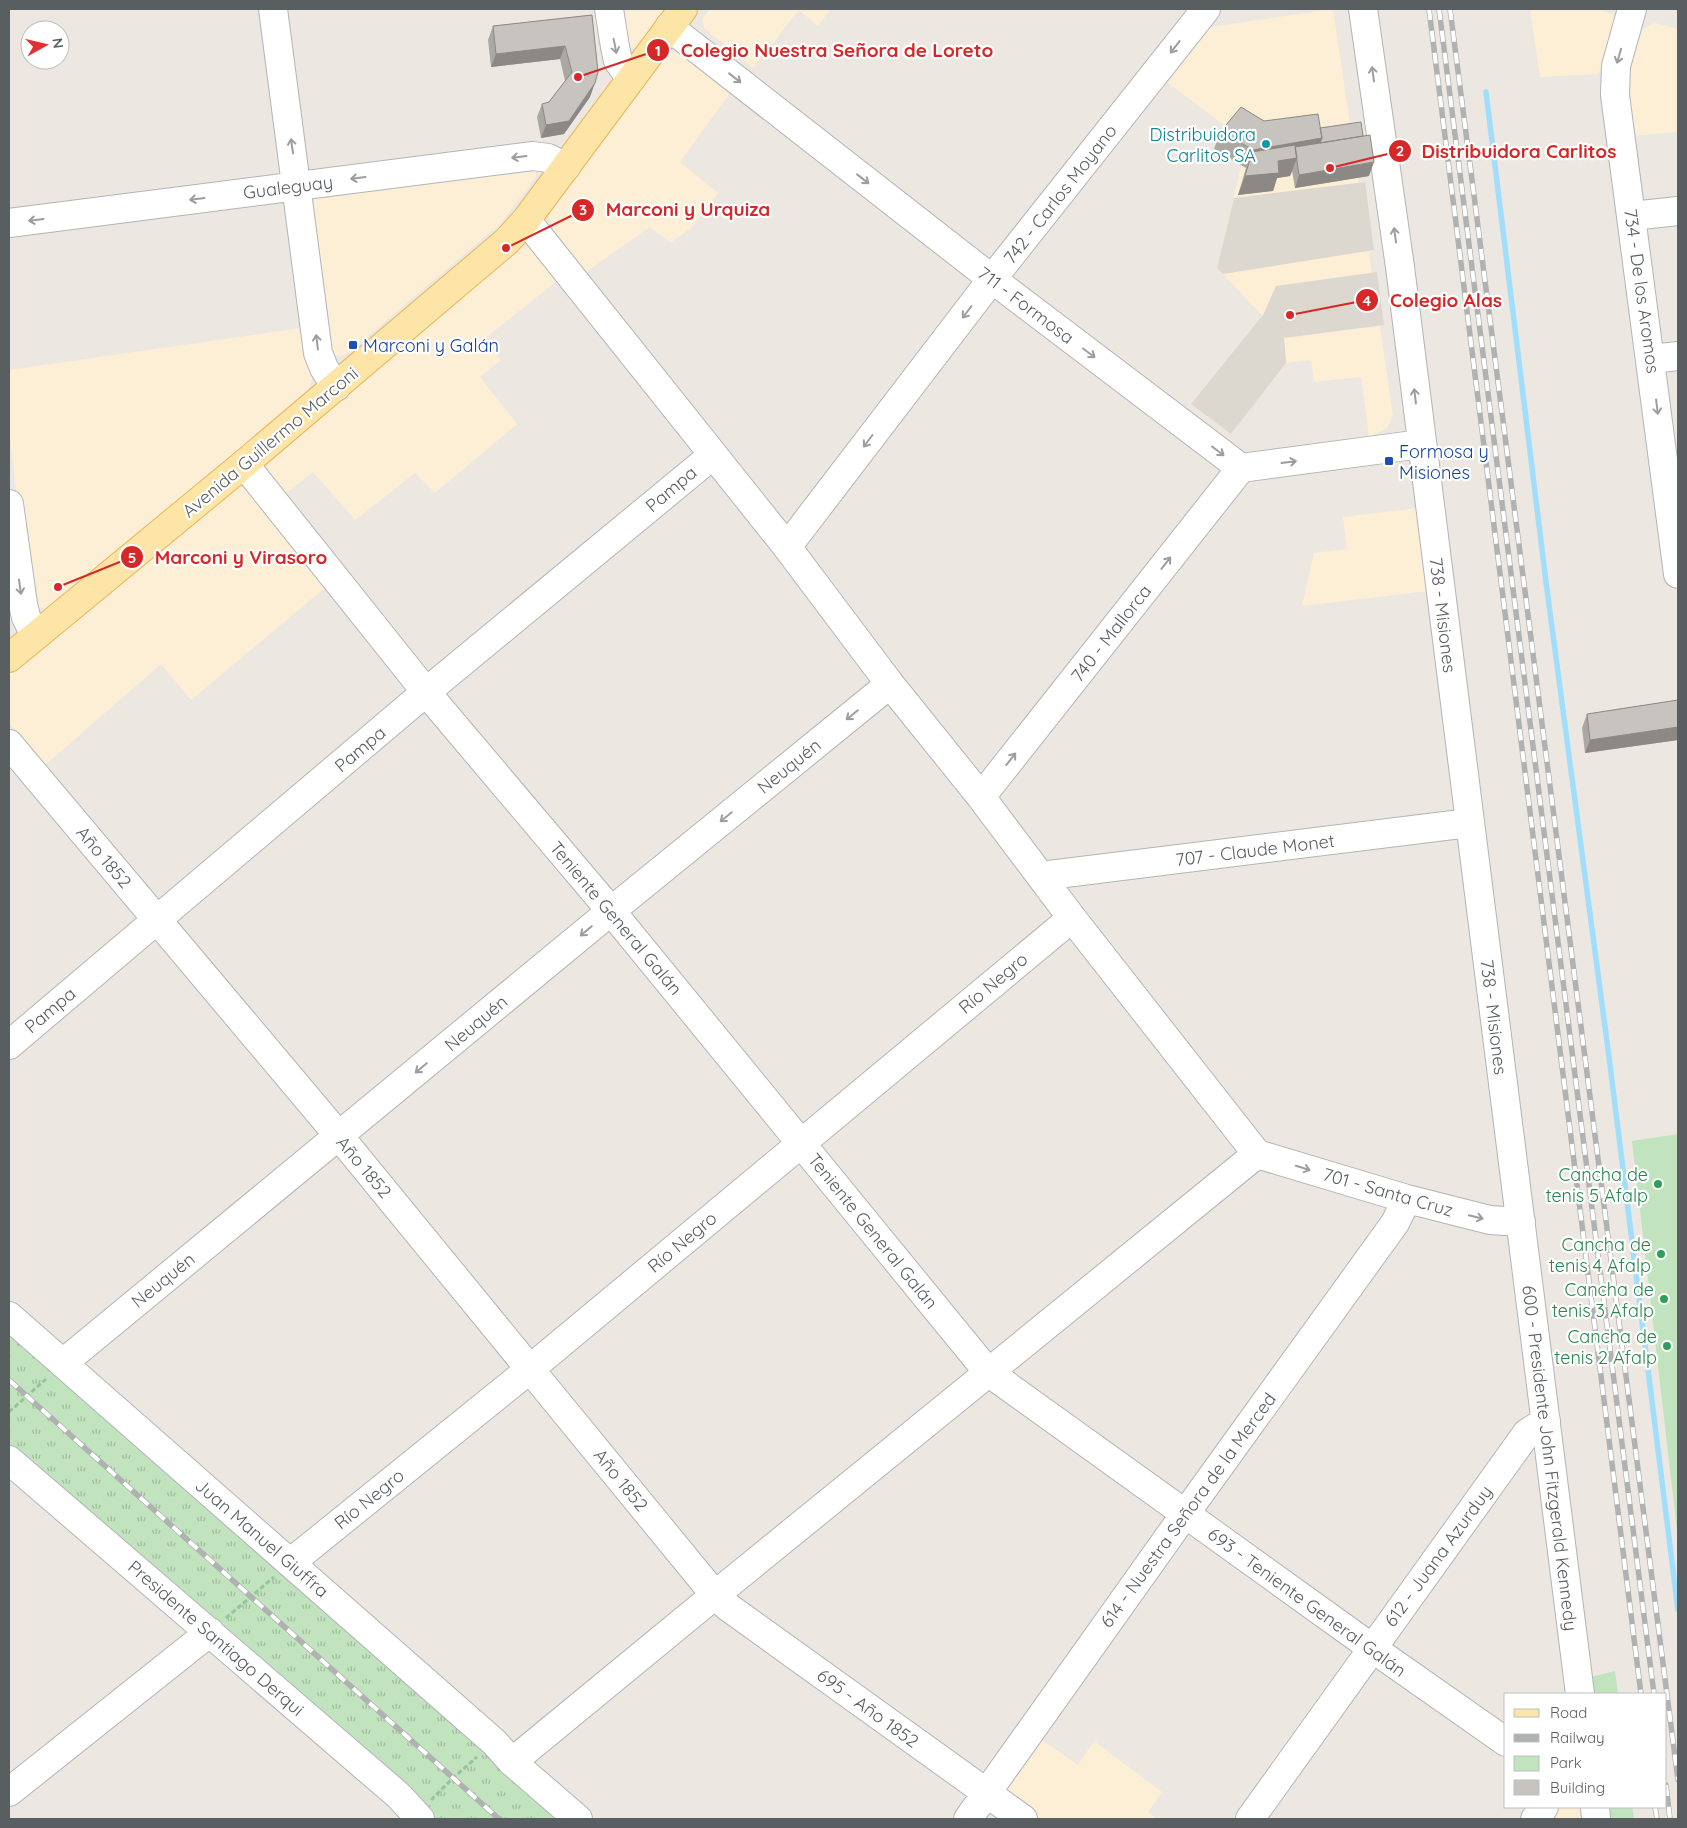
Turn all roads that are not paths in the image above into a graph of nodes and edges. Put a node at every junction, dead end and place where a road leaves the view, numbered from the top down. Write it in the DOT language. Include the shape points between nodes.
graph roads {
  1 [pos="273,9"];
  2 [pos="609,9"];
  3 [pos="1206,9"];
  4 [pos="1363,9"];
  5 [pos="1632,9"];
  6 [pos="676,18"];
  7 [pos="631,79"];
  8 [pos="566,167"];
  9 [pos="297,186"];
  10 [pos="1678,211"];
  11 [pos="1632,216"];
  12 [pos="526,220"];
  13 [pos="9,223"];
  14 [pos="992,279"];
  15 [pos="1678,356"];
  16 [pos="1651,359"];
  17 [pos="336,386"];
  18 [pos="1421,444"];
  19 [pos="712,454"];
  20 [pos="244,464"];
  21 [pos="1240,468"];
  22 [pos="9,504"];
  23 [pos="1675,521"];
  24 [pos="787,547"];
  25 [pos="1678,574"];
  26 [pos="35,636"];
  27 [pos="9,658"];
  28 [pos="890,684"];
  29 [pos="426,692"];
  30 [pos="9,744"];
  31 [pos="981,797"];
  32 [pos="1469,823"];
  33 [pos="1041,876"];
  34 [pos="611,911"];
  35 [pos="1072,918"];
  36 [pos="157,921"];
  37 [pos="9,1045"];
  38 [pos="338,1136"];
  39 [pos="801,1142"];
  40 [pos="1257,1154"];
  41 [pos="1407,1199"];
  42 [pos="1521,1222"];
  43 [pos="9,1316"];
  44 [pos="63,1363"];
  45 [pos="530,1369"];
  46 [pos="988,1372"];
  47 [pos="1546,1421"];
  48 [pos="9,1460"];
  49 [pos="1185,1514"];
  50 [pos="290,1563"];
  51 [pos="715,1594"];
  52 [pos="210,1632"];
  53 [pos="1372,1648"];
  54 [pos="1580,1693"];
  55 [pos="1504,1741"];
  56 [pos="512,1762"];
  57 [pos="9,1792"];
  58 [pos="986,1794"];
  59 [pos="1543,1808"];
  60 [pos="418,1817"];
  61 [pos="578,1819"];
  62 [pos="968,1819"];
  63 [pos="1023,1819"];
  64 [pos="1250,1819"];
  65 [pos="1535,1819"];
  9 -- 1 [label="street, one-way"];
  2 -- 7 [label="street, one-way" via="618,61"];
  3 -- 14 [label="street, 742 - Carlos Moyano, one-way"];
  18 -- 4 [label="street, 738 - Misiones, one-way" via="1400,267"];
  5 -- 11 [label="street, 734 - De los Aromos, one-way" via="1614,80"];
  6 -- 7 [label="main road, Avenida Guillermo Marconi"];
  6 -- 14 [label="street, 711 - Formosa, one-way"];
  7 -- 8 [label="main road, Avenida Guillermo Marconi"];
  8 -- 9 [label="street, Gualeguay, one-way" via="548,158 533,156"];
  8 -- 12 [label="main road, Avenida Guillermo Marconi"];
  9 -- 13 [label="street, Gualeguay, one-way"];
  17 -- 9 [label="street, one-way" via="318,353"];
  10 -- 11 [label="street"];
  11 -- 16 [label="street, 734 - De los Aromos"];
  12 -- 17 [label="main road, Avenida Guillermo Marconi" via="507,241"];
  12 -- 19 [label="street"];
  14 -- 21 [label="street, 711 - Formosa, one-way"];
  14 -- 24 [label="street, 742 - Carlos Moyano, one-way"];
  15 -- 16 [label="street"];
  16 -- 23 [label="street, 734 - De los Aromos, one-way"];
  17 -- 20 [label="main road, Avenida Guillermo Marconi"];
  21 -- 18 [label="street, one-way"];
  18 -- 32 [label="street, 738 - Misiones"];
  19 -- 24 [label="street"];
  19 -- 29 [label="street, Pampa"];
  20 -- 26 [label="main road, Avenida Guillermo Marconi"];
  20 -- 29 [label="street, Teniente General Galán"];
  31 -- 21 [label="street, 740 - Mallorca, one-way"];
  22 -- 26 [label="street, one-way" via="23,604"];
  23 -- 25 [label="street, 734 - De los Aromos"];
  24 -- 28 [label="street"];
  26 -- 27 [label="main road, Avenida Guillermo Marconi"];
  28 -- 31 [label="street"];
  28 -- 34 [label="street, Neuquén, one-way"];
  29 -- 34 [label="street, Teniente General Galán"];
  29 -- 36 [label="street, Pampa"];
  30 -- 36 [label="street, Año 1852"];
  31 -- 33 [label="street"];
  32 -- 33 [label="street, 707 - Claude Monet"];
  32 -- 42 [label="street, 738 - Misiones"];
  33 -- 35 [label="street"];
  34 -- 38 [label="street, Neuquén, one-way"];
  34 -- 39 [label="street, Teniente General Galán"];
  35 -- 39 [label="street, Río Negro"];
  35 -- 40 [label="street"];
  36 -- 37 [label="street, Pampa"];
  36 -- 38 [label="street, Año 1852"];
  38 -- 44 [label="street, Neuquén"];
  38 -- 45 [label="street, Año 1852"];
  39 -- 45 [label="street, Río Negro"];
  39 -- 46 [label="street, Teniente General Galán"];
  40 -- 41 [label="street, 701 - Santa Cruz, one-way"];
  40 -- 46 [label="street"];
  41 -- 42 [label="street, 701 - Santa Cruz, one-way" via="1490,1220"];
  41 -- 49 [label="street, 614 - Nuestra Señora de la Merced" via="1395,1223"];
  42 -- 47 [label="street, 600 - Presidente John Fitzgerald Kennedy"];
  43 -- 44 [label="street, Juan Manuel Giuffra"];
  44 -- 50 [label="street, Juan Manuel Giuffra"];
  45 -- 50 [label="street, Río Negro"];
  45 -- 51 [label="street, Año 1852"];
  46 -- 49 [label="street, 693 - Teniente General Galán"];
  46 -- 51 [label="street"];
  47 -- 53 [label="street, 612 - Juana Azurduy" via="1527,1433"];
  47 -- 54 [label="street, 600 - Presidente John Fitzgerald Kennedy"];
  48 -- 52 [label="street, Presidente Santiago Derqui"];
  49 -- 53 [label="street, 693 - Teniente General Galán"];
  49 -- 58 [label="street, 614 - Nuestra Señora de la Merced"];
  50 -- 56 [label="street, Juan Manuel Giuffra" via="494,1742"];
  51 -- 56 [label="street"];
  51 -- 58 [label="street, 695 - Año 1852" via="728,1607"];
  52 -- 57 [label="street"];
  52 -- 60 [label="street, Presidente Santiago Derqui" via="399,1796"];
  53 -- 55 [label="street, 693 - Teniente General Galán"];
  53 -- 64 [label="street, 612 - Juana Azurduy"];
  56 -- 61 [label="street, Juan Manuel Giuffra"];
  58 -- 62 [label="street, 614 - Nuestra Señora de la Merced"];
  58 -- 63 [label="street, 695 - Año 1852"];
  59 -- 65 [label="street"];
}
